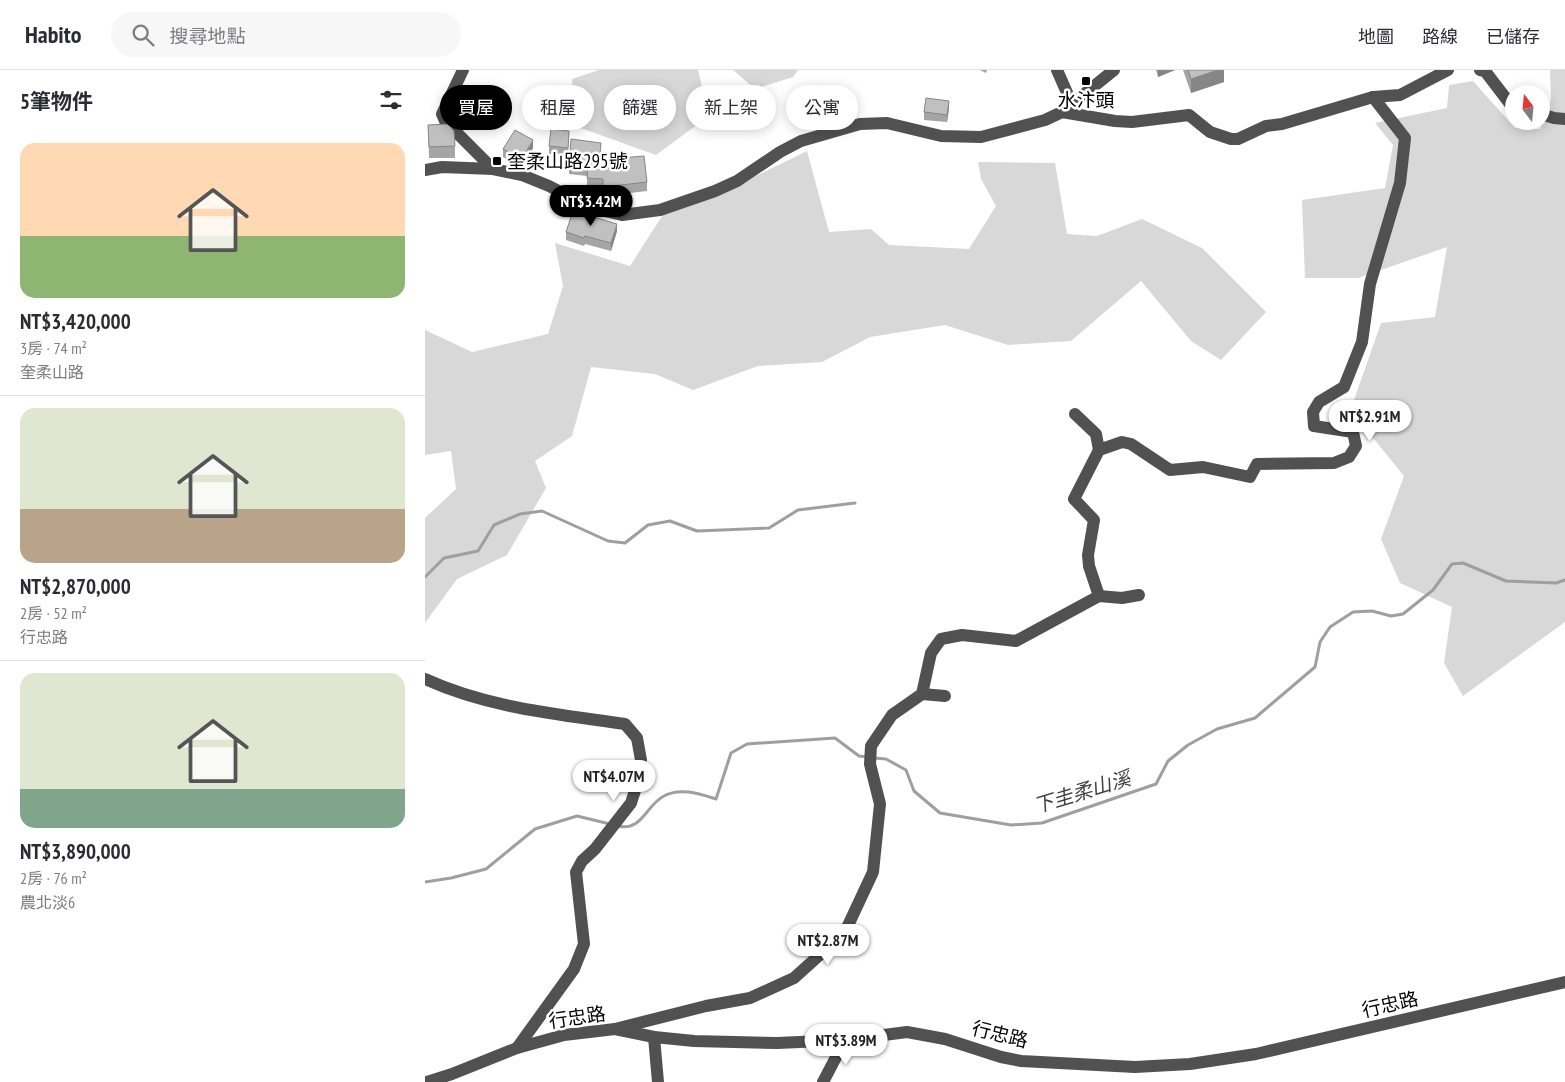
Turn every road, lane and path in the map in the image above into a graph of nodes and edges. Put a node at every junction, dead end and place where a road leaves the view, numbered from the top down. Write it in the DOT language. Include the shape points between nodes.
graph roads {
  1 [pos="463,70"];
  2 [pos="1057,70"];
  3 [pos="1114,70"];
  4 [pos="1448,70"];
  5 [pos="1480,70"];
  6 [pos="1435,73"];
  7 [pos="1505,97"];
  8 [pos="1373,98"];
  9 [pos="1067,108"];
  10 [pos="1550,117"];
  11 [pos="1565,119"];
  12 [pos="493,169"];
  13 [pos="425,170"];
  14 [pos="1075,414"];
  15 [pos="1099,450"];
  16 [pos="1139,595"];
  17 [pos="1099,596"];
  18 [pos="425,679"];
  19 [pos="922,694"];
  20 [pos="945,696"];
  21 [pos="1565,982"];
  22 [pos="615,1029"];
  23 [pos="654,1037"];
  24 [pos="845,1040"];
  25 [pos="517,1048"];
  26 [pos="427,1082"];
  27 [pos="658,1082"];
  28 [pos="823,1082"];
  1 -- 12 [label="street" via="442,114 445,121"];
  2 -- 9 [label="street"];
  3 -- 9 [label="street"];
  4 -- 6 [label="street"];
  5 -- 7 [label="street" via="1485,71"];
  6 -- 8 [label="street" via="1400,94"];
  8 -- 9 [label="street" via="1266,126 1238,139 1211,132 1189,115 1132,122 1115,121"];
  8 -- 15 [label="street" via="1405,138 1400,183 1370,284 1362,342 1344,387 1319,402 1313,412 1314,426 1353,432 1356,446 1349,457 1334,463 1257,464 1250,477 1203,467 1170,470 1131,444 1122,442"];
  9 -- 12 [label="street" via="1045,120 981,137 941,136 887,123 860,124 801,142 715,191 660,210 622,215 589,207 522,175"];
  10 -- 11 [label="street"];
  12 -- 13 [label="street" via="442,167"];
  14 -- 15 [label="street" via="1097,434"];
  15 -- 17 [label="street" via="1074,499 1094,520 1088,555"];
  16 -- 17 [label="street" via="1122,598"];
  17 -- 19 [label="street" via="1016,641 962,635 941,639 931,653"];
  18 -- 25 [label="street" via="451,691 520,709 625,724 637,738 641,760 631,803 577,872 584,944 581,953 574,969"];
  19 -- 20 [label="street"];
  19 -- 22 [label="street" via="892,715 871,746 870,764 880,804 873,872 845,932 794,978 750,998"];
  21 -- 24 [label="street, 行忠路" via="1256,1054 1190,1064 1135,1067 1021,1061 945,1039 907,1032"];
  22 -- 23 [label="street, 行忠路"];
  22 -- 25 [label="street, 行忠路" via="564,1035"];
  23 -- 24 [label="street, 行忠路" via="777,1043"];
  23 -- 27 [label="street"];
  24 -- 28 [label="street"];
  25 -- 26 [label="street, 行忠路"];
}
